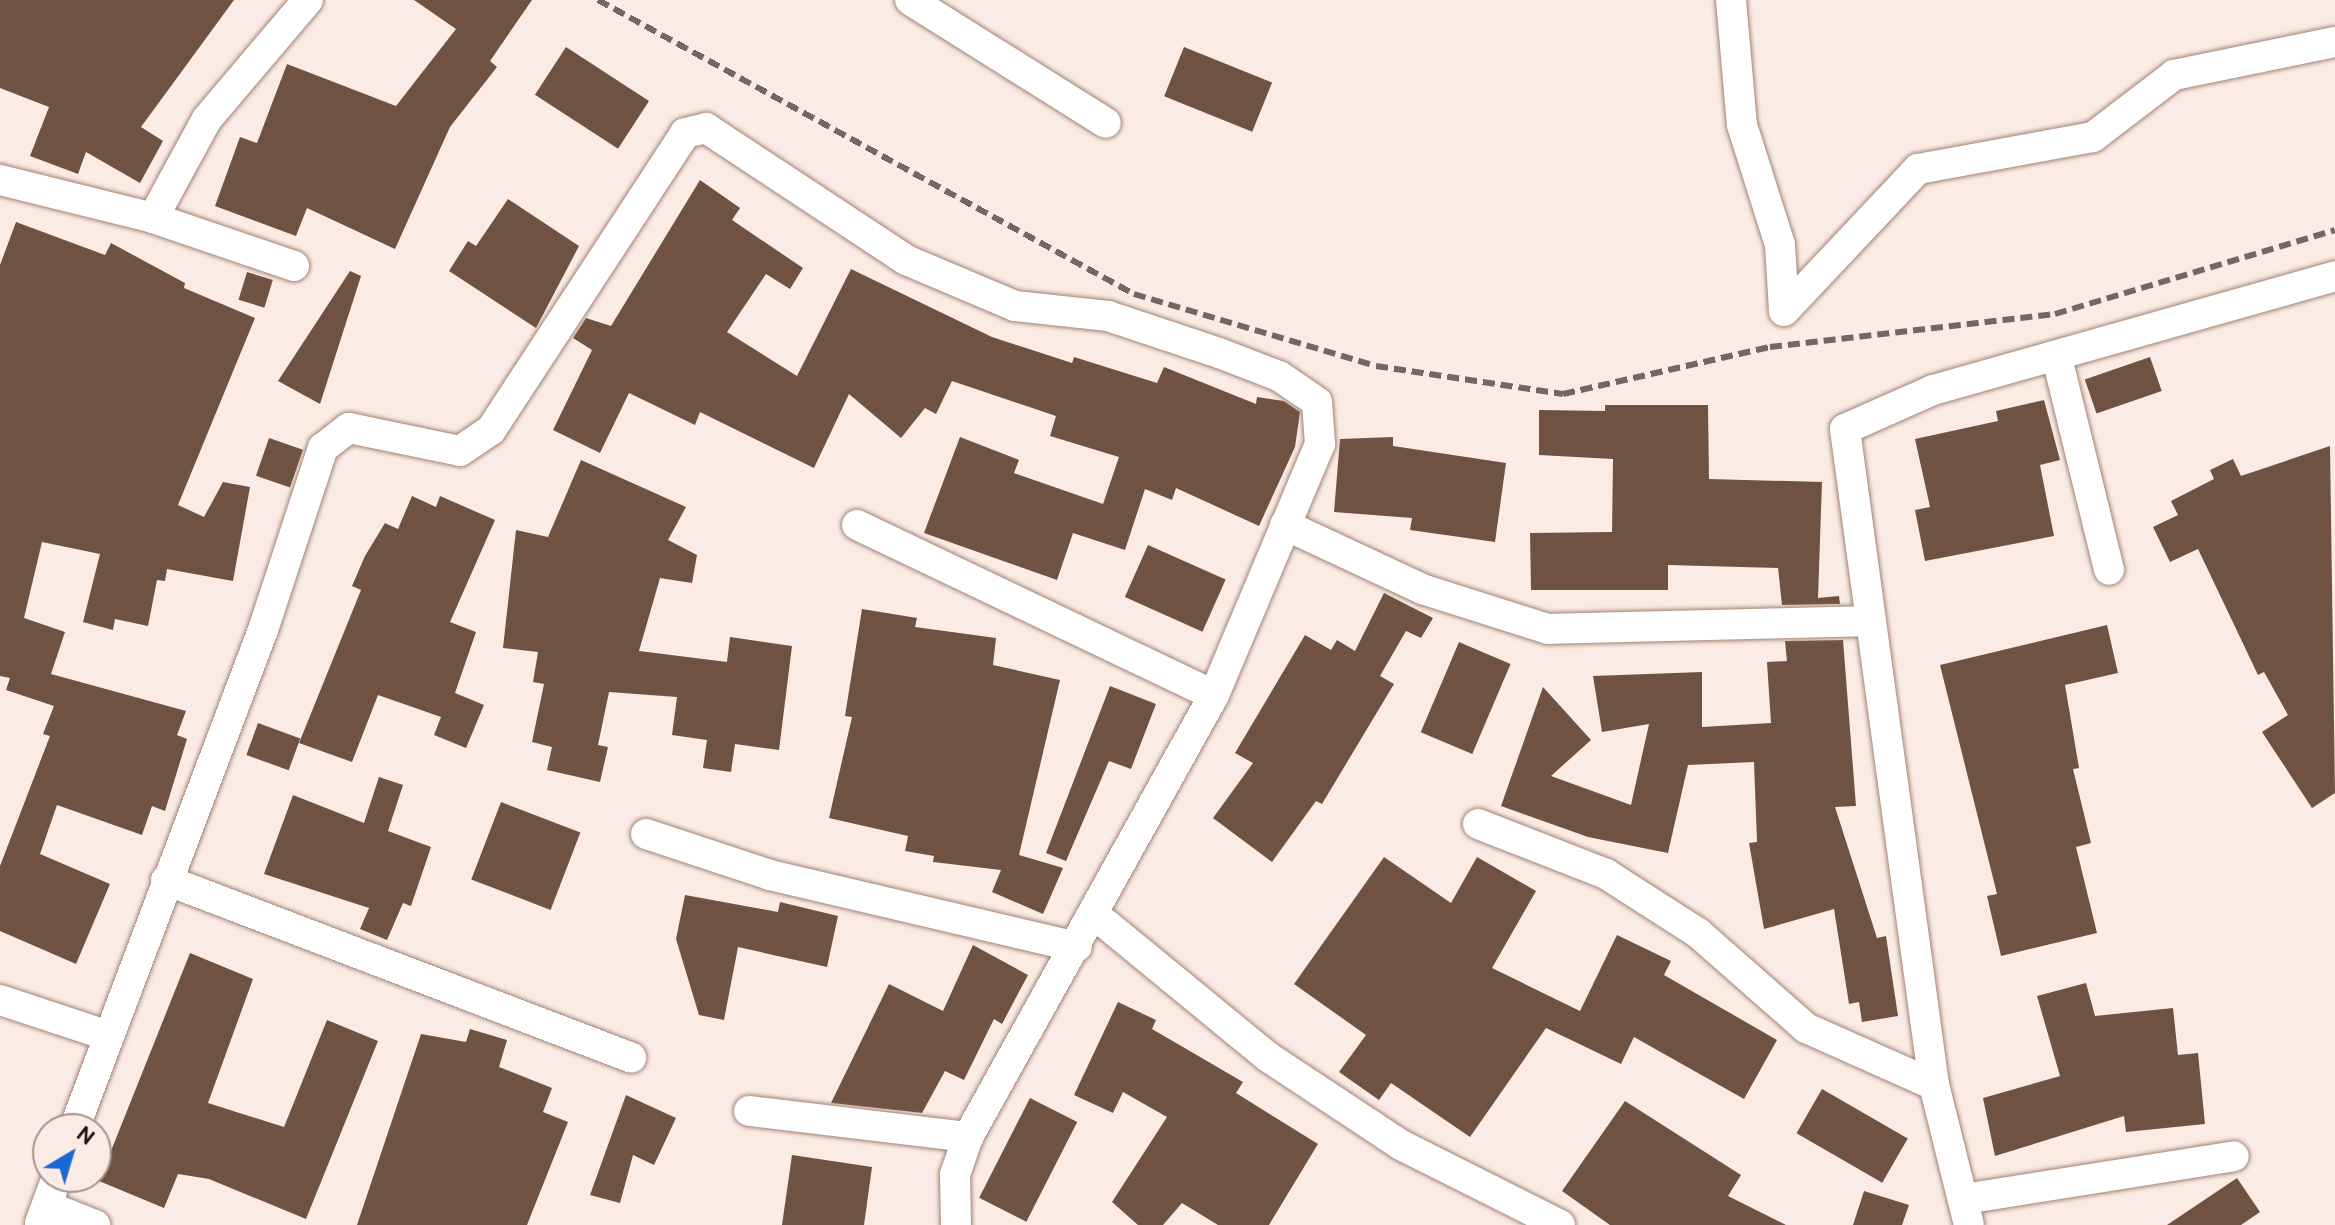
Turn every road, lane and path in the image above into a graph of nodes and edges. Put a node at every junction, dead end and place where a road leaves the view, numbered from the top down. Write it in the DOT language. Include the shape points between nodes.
graph roads {
  1 [pos="308,0"];
  2 [pos="910,0"];
  3 [pos="1731,0"];
  4 [pos="2335,42"];
  5 [pos="1106,123"];
  6 [pos="0,180"];
  7 [pos="153,218"];
  8 [pos="294,266"];
  9 [pos="2335,276"];
  10 [pos="2057,358"];
  11 [pos="857,525"];
  12 [pos="1285,525"];
  13 [pos="2109,570"];
  14 [pos="1869,621"];
  15 [pos="1214,695"];
  16 [pos="1478,824"];
  17 [pos="646,834"];
  18 [pos="166,880"];
  19 [pos="1095,915"];
  20 [pos="1077,947"];
  21 [pos="0,1000"];
  22 [pos="106,1035"];
  23 [pos="631,1058"];
  24 [pos="1934,1085"];
  25 [pos="749,1111"];
  26 [pos="79,1113"];
  27 [pos="968,1137"];
  28 [pos="2234,1156"];
  29 [pos="51,1193"];
  30 [pos="1966,1212"];
  31 [pos="43,1216"];
  32 [pos="95,1225"];
  33 [pos="956,1225"];
  34 [pos="1560,1225"];
  1 -- 7 [label="street" via="207,119"];
  2 -- 5 [label="street"];
  3 -- 4 [label="street" via="1742,125 1780,245 1784,311 1918,169 2093,137 2174,75"];
  6 -- 7 [label="street"];
  7 -- 8 [label="street"];
  9 -- 10 [label="street"];
  10 -- 13 [label="street"];
  10 -- 14 [label="street" via="1933,390 1845,429"];
  11 -- 15 [label="street"];
  12 -- 14 [label="street" via="1422,589 1548,629"];
  12 -- 15 [label="street"];
  12 -- 18 [label="street" via="1320,444 1317,402 1279,376 1108,316 1015,306 906,260 715,131 685,133 491,430 460,451 349,428 323,448 263,630"];
  14 -- 24 [label="street"];
  15 -- 19 [label="street"];
  16 -- 24 [label="street" via="1606,874 1698,933 1806,1028"];
  17 -- 20 [label="street" via="770,875"];
  18 -- 22 [label="street"];
  18 -- 23 [label="street"];
  19 -- 20 [label="street"];
  19 -- 34 [label="street" via="1281,1066 1401,1145"];
  20 -- 27 [label="street"];
  21 -- 22 [label="street"];
  22 -- 26 [label="street"];
  24 -- 30 [label="street"];
  25 -- 27 [label="street"];
  27 -- 33 [label="street" via="955,1174"];
  28 -- 30 [label="street"];
  29 -- 31 [label="street"];
  31 -- 32 [label="street"];
}
